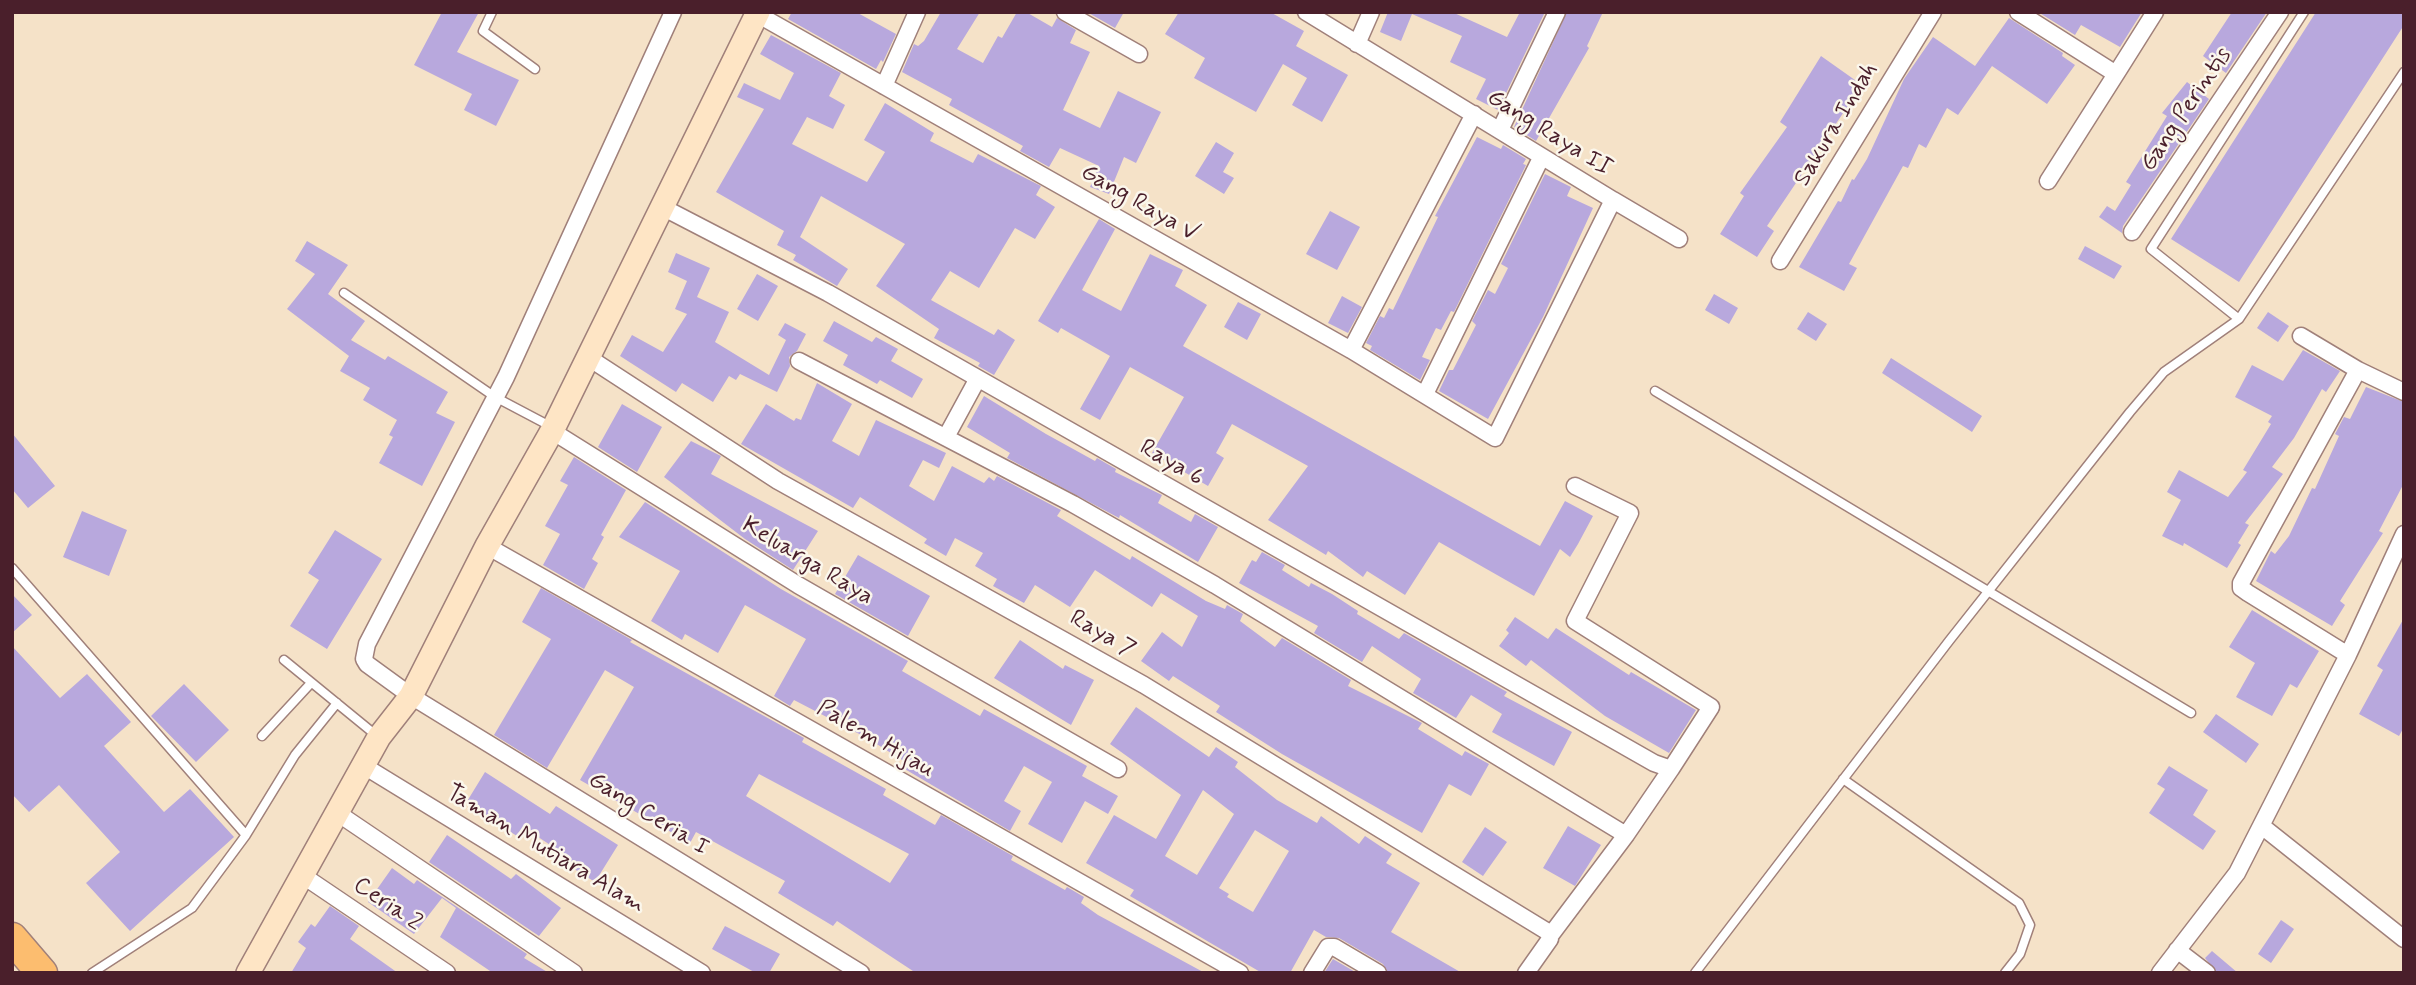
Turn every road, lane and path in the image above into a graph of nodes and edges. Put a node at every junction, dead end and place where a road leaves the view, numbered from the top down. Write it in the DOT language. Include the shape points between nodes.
graph roads {
  1 [pos="492,12"];
  2 [pos="673,12"];
  3 [pos="917,12"];
  4 [pos="1065,12"];
  5 [pos="1306,12"];
  6 [pos="1371,12"];
  7 [pos="1557,12"];
  8 [pos="1933,12"];
  9 [pos="2018,12"];
  10 [pos="2155,12"];
  11 [pos="2280,12"];
  12 [pos="2304,12"];
  13 [pos="757,13"];
  14 [pos="1357,44"];
  15 [pos="1139,54"];
  16 [pos="535,69"];
  17 [pos="2404,72"];
  18 [pos="2116,74"];
  19 [pos="884,86"];
  20 [pos="1474,114"];
  21 [pos="1500,130"];
  22 [pos="1541,158"];
  23 [pos="2048,181"];
  24 [pos="1613,200"];
  25 [pos="664,208"];
  26 [pos="2132,232"];
  27 [pos="1679,239"];
  28 [pos="1780,261"];
  29 [pos="344,293"];
  30 [pos="2239,319"];
  31 [pos="2301,336"];
  32 [pos="1351,350"];
  33 [pos="589,358"];
  34 [pos="799,361"];
  35 [pos="2358,370"];
  36 [pos="977,380"];
  37 [pos="1655,391"];
  38 [pos="2404,392"];
  39 [pos="1425,394"];
  40 [pos="500,400"];
  41 [pos="549,427"];
  42 [pos="946,437"];
  43 [pos="1495,438"];
  44 [pos="1575,486"];
  45 [pos="2404,534"];
  46 [pos="487,546"];
  47 [pos="12,568"];
  48 [pos="1989,591"];
  49 [pos="2348,655"];
  50 [pos="284,660"];
  51 [pos="312,684"];
  52 [pos="411,696"];
  53 [pos="337,703"];
  54 [pos="2191,712"];
  55 [pos="261,736"];
  56 [pos="379,737"];
  57 [pos="364,766"];
  58 [pos="1118,769"];
  59 [pos="1671,769"];
  60 [pos="1843,779"];
  61 [pos="336,812"];
  62 [pos="2263,827"];
  63 [pos="246,835"];
  64 [pos="1626,835"];
  65 [pos="302,875"];
  66 [pos="1550,936"];
  67 [pos="12,938"];
  68 [pos="2404,939"];
  69 [pos="2177,950"];
  70 [pos="42,973"];
  71 [pos="92,973"];
  72 [pos="248,973"];
  73 [pos="447,973"];
  74 [pos="574,973"];
  75 [pos="702,973"];
  76 [pos="861,973"];
  77 [pos="1240,973"];
  78 [pos="1312,973"];
  79 [pos="1378,973"];
  80 [pos="1526,973"];
  81 [pos="1695,973"];
  82 [pos="2005,973"];
  83 [pos="2160,973"];
  84 [pos="2207,973"];
  1 -- 16 [label="lane" via="483,31"];
  2 -- 40 [label="street, Gang Ceria I"];
  3 -- 19 [label="street"];
  4 -- 15 [label="street"];
  5 -- 14 [label="street, Gang Raya II"];
  6 -- 14 [label="street"];
  7 -- 21 [label="street"];
  8 -- 28 [label="street, Sakura Indah"];
  9 -- 18 [label="street"];
  10 -- 18 [label="street"];
  11 -- 26 [label="street, Gang Perintis"];
  12 -- 30 [label="lane" via="2151,249"];
  13 -- 19 [label="street, Gang Raya V"];
  13 -- 25 [label="street"];
  14 -- 20 [label="street, Gang Raya II"];
  17 -- 30 [label="lane"];
  18 -- 23 [label="street"];
  19 -- 32 [label="street, Gang Raya V"];
  20 -- 21 [label="street, Gang Raya II"];
  20 -- 32 [label="street"];
  21 -- 22 [label="street, Gang Raya II"];
  22 -- 24 [label="street, Gang Raya II"];
  22 -- 39 [label="street"];
  24 -- 27 [label="street"];
  24 -- 43 [label="street, Gang Raya II"];
  25 -- 33 [label="street"];
  25 -- 36 [label="street, Raya 6" via="828,293"];
  29 -- 40 [label="lane"];
  30 -- 48 [label="lane" via="2164,372"];
  31 -- 35 [label="street"];
  32 -- 39 [label="street, Gang Raya V"];
  33 -- 41 [label="street"];
  33 -- 66 [label="street, Raya 7" via="778,481 1156,692"];
  34 -- 42 [label="street"];
  35 -- 38 [label="street"];
  35 -- 49 [label="street" via="2241,583 2248,593"];
  36 -- 42 [label="street"];
  36 -- 59 [label="street, Raya 6"];
  37 -- 48 [label="lane"];
  39 -- 43 [label="street, Gang Raya V"];
  40 -- 41 [label="lane"];
  40 -- 52 [label="street, Gang Ceria I" via="364,652 367,664"];
  41 -- 46 [label="street"];
  41 -- 58 [label="street, Keluarga Raya" via="798,585"];
  42 -- 64 [label="street" via="1215,585"];
  44 -- 59 [label="street" via="1629,513 1576,621 1712,707"];
  45 -- 49 [label="street"];
  46 -- 52 [label="street"];
  46 -- 77 [label="street, Palem Hijau"];
  47 -- 63 [label="lane"];
  48 -- 54 [label="lane"];
  48 -- 60 [label="lane"];
  49 -- 62 [label="street"];
  50 -- 51 [label="lane"];
  51 -- 53 [label="lane"];
  51 -- 55 [label="lane"];
  52 -- 56 [label="street"];
  52 -- 76 [label="street, Gang Ceria I"];
  53 -- 56 [label="lane"];
  53 -- 63 [label="lane" via="295,755"];
  56 -- 57 [label="street"];
  57 -- 61 [label="street"];
  57 -- 75 [label="street, Taman Mutiara Alam"];
  59 -- 64 [label="street"];
  60 -- 81 [label="lane"];
  60 -- 82 [label="lane" via="2019,903 2030,925 2020,954"];
  61 -- 65 [label="street"];
  61 -- 74 [label="street"];
  62 -- 68 [label="street"];
  62 -- 69 [label="street" via="2236,873"];
  63 -- 71 [label="lane" via="192,908"];
  64 -- 66 [label="street"];
  65 -- 72 [label="street"];
  65 -- 73 [label="street, Ceria 2"];
  66 -- 80 [label="street"];
  67 -- 70 [label="highway"];
  69 -- 83 [label="street"];
  69 -- 84 [label="street"];
  78 -- 79 [label="street" via="1328,947 1334,947"];
}
